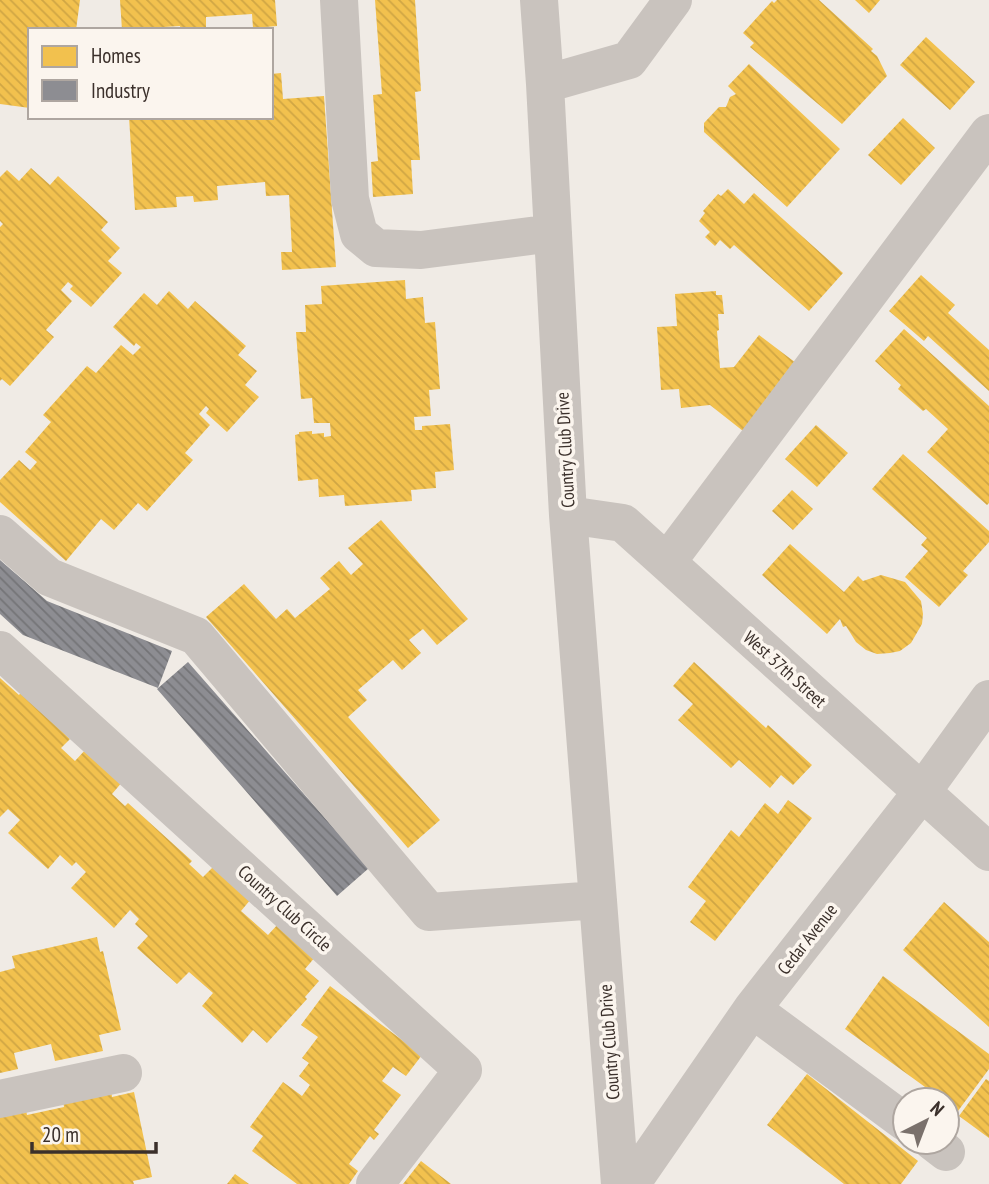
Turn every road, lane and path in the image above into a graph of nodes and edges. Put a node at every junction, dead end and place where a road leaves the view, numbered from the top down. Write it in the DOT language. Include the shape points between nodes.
graph roads {
  1 [pos="339,0"];
  2 [pos="539,0"];
  3 [pos="673,0"];
  4 [pos="545,84"];
  5 [pos="989,133"];
  6 [pos="554,233"];
  7 [pos="568,515"];
  8 [pos="0,534"];
  9 [pos="667,562"];
  10 [pos="0,650"];
  11 [pos="989,699"];
  12 [pos="922,792"];
  13 [pos="989,852"];
  14 [pos="598,900"];
  15 [pos="752,1009"];
  16 [pos="123,1073"];
  17 [pos="0,1099"];
  18 [pos="891,1112"];
  19 [pos="375,1184"];
  20 [pos="620,1184"];
  21 [pos="631,1184"];
  1 -- 6 [label="street" via="350,198 359,234 376,248 421,250"];
  2 -- 4 [label="street, Country Club Drive"];
  3 -- 4 [label="street" via="629,60"];
  4 -- 6 [label="street, Country Club Drive"];
  5 -- 9 [label="street"];
  6 -- 7 [label="street, Country Club Drive"];
  7 -- 9 [label="street, West 37th Street" via="624,523"];
  7 -- 14 [label="street, Country Club Drive"];
  8 -- 14 [label="street" via="49,578 196,636 429,912"];
  9 -- 12 [label="street, West 37th Street"];
  10 -- 19 [label="street, Country Club Circle" via="463,1070"];
  11 -- 12 [label="street, Cedar Avenue"];
  12 -- 13 [label="street, West 37th Street"];
  12 -- 15 [label="street, Cedar Avenue"];
  14 -- 20 [label="street, Country Club Drive"];
  15 -- 18 [label="street"];
  15 -- 21 [label="street, Cedar Avenue"];
  16 -- 17 [label="street"];
}
